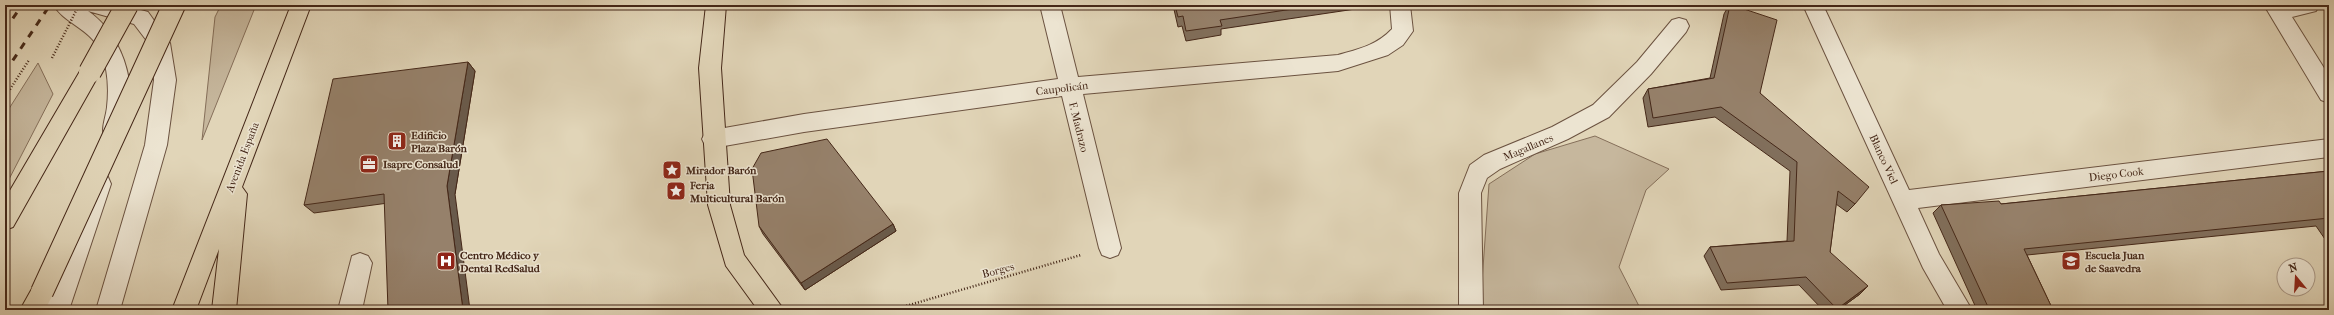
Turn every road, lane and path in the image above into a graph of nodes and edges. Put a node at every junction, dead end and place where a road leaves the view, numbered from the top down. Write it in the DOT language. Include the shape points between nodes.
graph roads {
  1 [pos="64,5"];
  2 [pos="79,5"];
  3 [pos="94,5"];
  4 [pos="127,5"];
  5 [pos="174,5"];
  6 [pos="301,5"];
  7 [pos="716,5"];
  8 [pos="1050,5"];
  9 [pos="1400,5"];
  10 [pos="1813,5"];
  11 [pos="2309,5"];
  12 [pos="2276,9"];
  13 [pos="1679,26"];
  14 [pos="52,58"];
  15 [pos="29,60"];
  16 [pos="1069,86"];
  17 [pos="2329,94"];
  18 [pos="5,97"];
  19 [pos="713,139"];
  20 [pos="2329,148"];
  21 [pos="240,164"];
  22 [pos="1903,200"];
  23 [pos="5,220"];
  24 [pos="1110,248"];
  25 [pos="360,263"];
  26 [pos="36,304"];
  27 [pos="57,310"];
  28 [pos="108,310"];
  29 [pos="184,310"];
  30 [pos="224,310"];
  31 [pos="350,310"];
  32 [pos="772,310"];
  33 [pos="892,310"];
  34 [pos="1471,310"];
  35 [pos="1960,310"];
  1 -- 27 [label="street" via="96,28 111,48 118,70 115,125 102,176"];
  2 -- 14 [label="path, bridge"];
  3 -- 28 [label="street" via="141,18 160,43 165,80 156,144"];
  4 -- 23 [label="main road, bridge"];
  5 -- 26 [label="main road, bridge"];
  6 -- 21 [label="main road, Avenida España"];
  7 -- 19 [label="main road" via="710,68"];
  8 -- 16 [label="street, F. Madrazo"];
  9 -- 16 [label="street, Caupolicán" via="1403,31 1391,44 1374,54 1338,63"];
  10 -- 22 [label="street, Blanco Viel"];
  11 -- 12 [label="street"];
  12 -- 17 [label="street"];
  13 -- 34 [label="street, Magallanes" via="1644,68 1601,111 1560,133 1492,162 1478,172 1470,193"];
  15 -- 18 [label="path"];
  16 -- 19 [label="street, Caupolicán" via="804,123"];
  16 -- 24 [label="street, F. Madrazo"];
  19 -- 32 [label="main road" via="719,205 734,259"];
  20 -- 22 [label="street, Diego Cook"];
  21 -- 29 [label="main road, Avenida España"];
  21 -- 30 [label="main road"];
  22 -- 35 [label="street, Blanco Viel" via="1931,261"];
  24 -- 33 [label="path, Borges"];
  25 -- 31 [label="street"];
}
